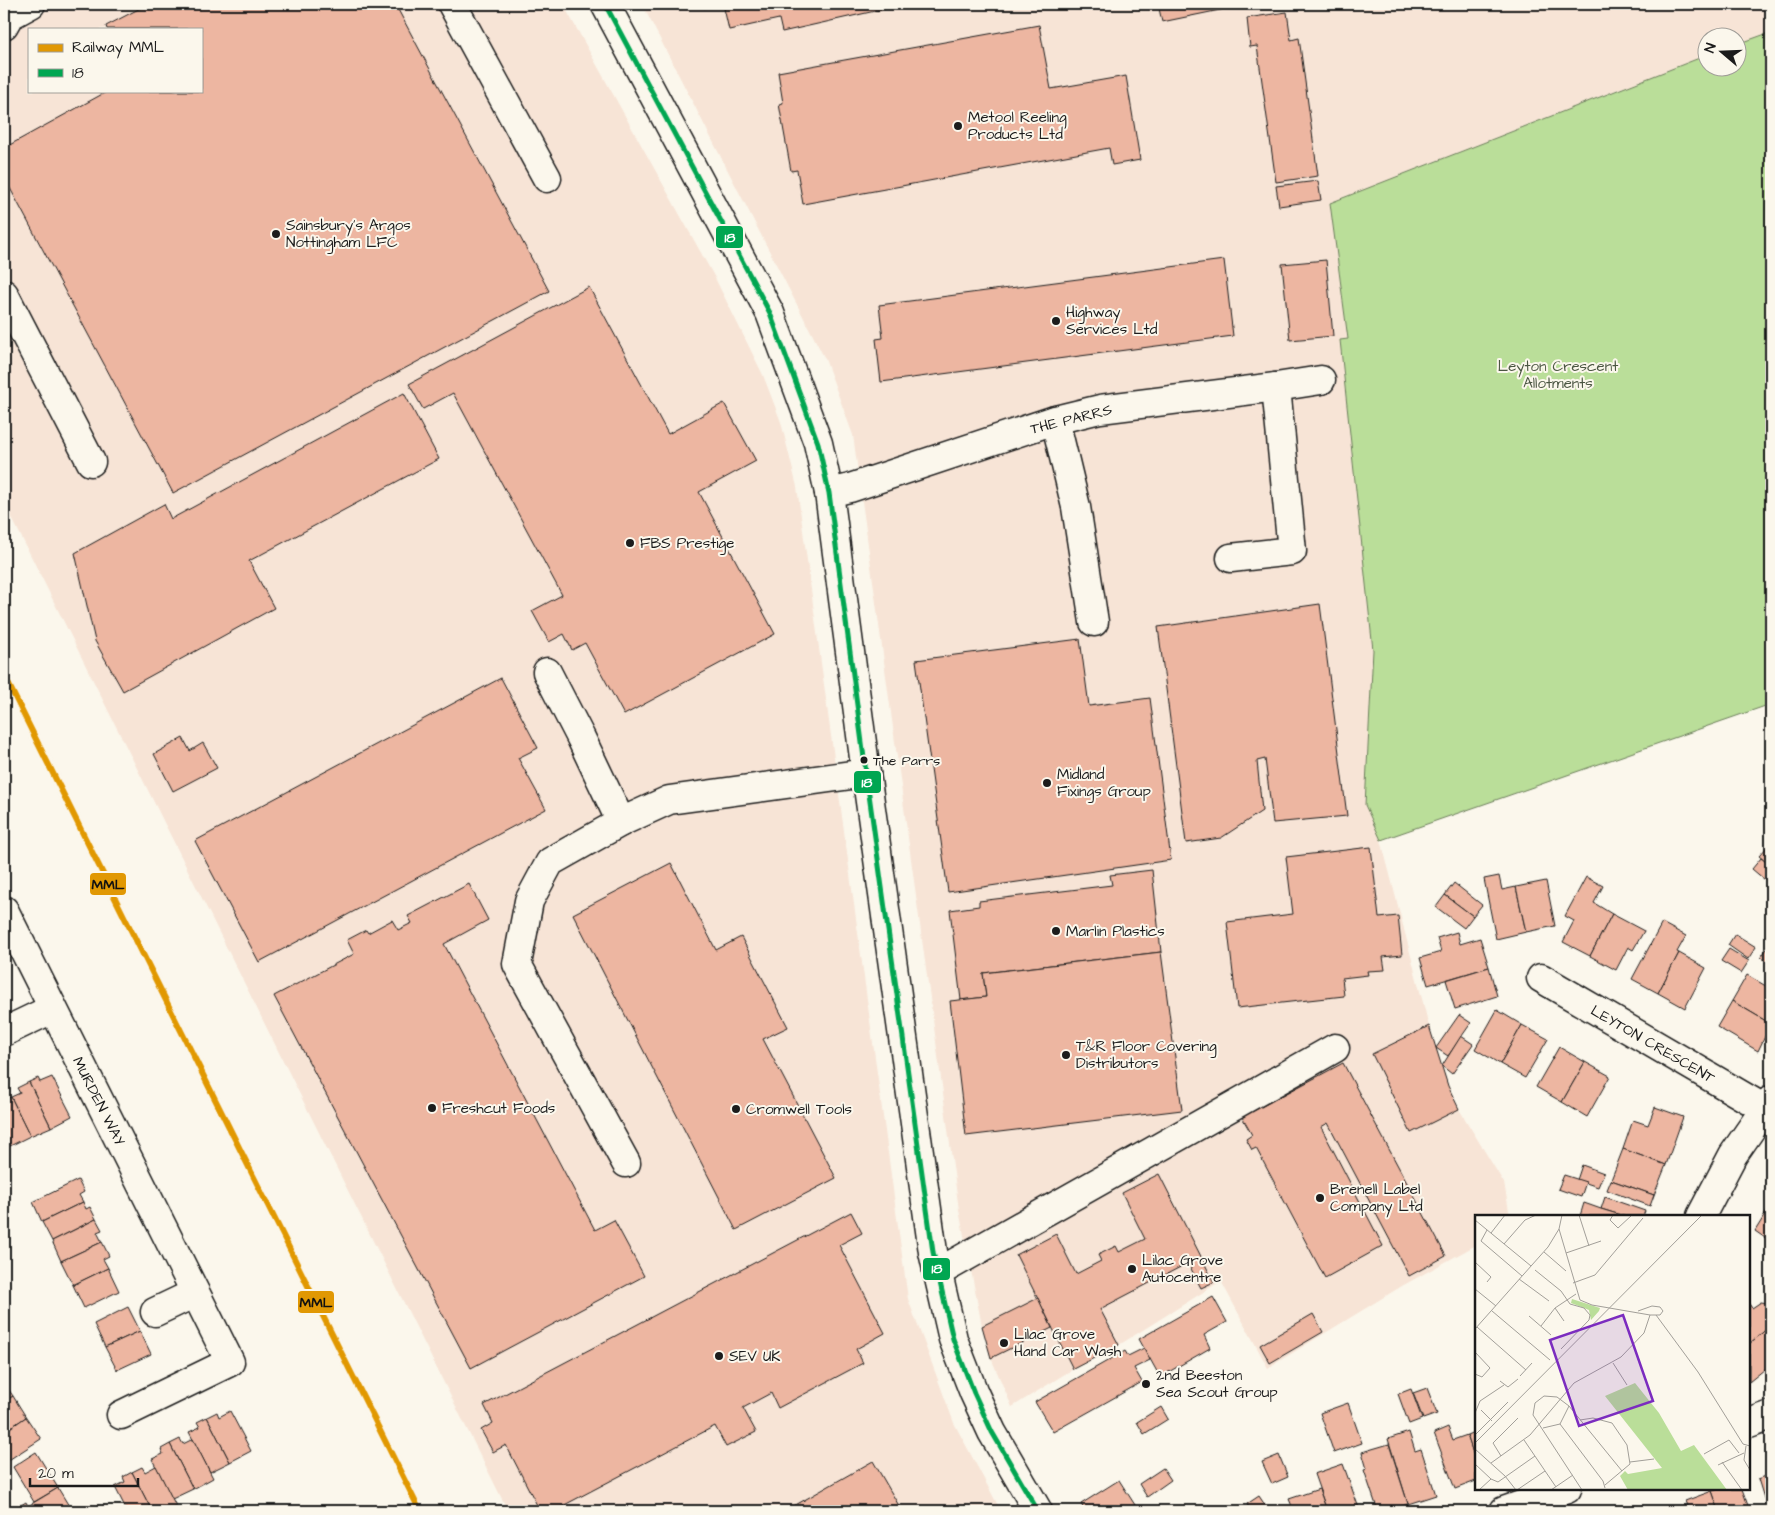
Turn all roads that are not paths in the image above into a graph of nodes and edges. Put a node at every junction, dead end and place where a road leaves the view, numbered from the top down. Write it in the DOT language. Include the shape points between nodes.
graph roads {
  1 [pos="31,4"];
  2 [pos="452,4"];
  3 [pos="605,4"];
  4 [pos="4,25"];
  5 [pos="547,178"];
  6 [pos="4,294"];
  7 [pos="1321,380"];
  8 [pos="1276,388"];
  9 [pos="1055,420"];
  10 [pos="91,462"];
  11 [pos="830,492"];
  12 [pos="1231,558"];
  13 [pos="1094,622"];
  14 [pos="547,672"];
  15 [pos="866,772"];
  16 [pos="621,822"];
  17 [pos="4,910"];
  18 [pos="1541,978"];
  19 [pos="52,1009"];
  20 [pos="4,1032"];
  21 [pos="1335,1048"];
  22 [pos="1768,1105"];
  23 [pos="626,1163"];
  24 [pos="1702,1215"];
  25 [pos="937,1273"];
  26 [pos="195,1293"];
  27 [pos="155,1312"];
  28 [pos="121,1415"];
  29 [pos="1771,1415"];
  30 [pos="1750,1423"];
  31 [pos="1564,1490"];
  32 [pos="1038,1511"];
  33 [pos="1504,1511"];
  1 -- 4 [label="street" via="9,16"];
  2 -- 5 [label="street"];
  3 -- 11 [label="street" via="770,313 815,435"];
  6 -- 10 [label="street"];
  7 -- 8 [label="street, THE PARRS"];
  8 -- 9 [label="street, THE PARRS" via="1100,409"];
  8 -- 12 [label="street" via="1292,551"];
  9 -- 11 [label="street, THE PARRS"];
  9 -- 13 [label="street" via="1076,507"];
  11 -- 15 [label="street"];
  14 -- 16 [label="street"];
  15 -- 16 [label="street" via="669,800"];
  15 -- 25 [label="street"];
  16 -- 23 [label="street" via="550,862 529,901 517,964"];
  17 -- 19 [label="street, MURDEN WAY"];
  18 -- 22 [label="street, LEYTON CRESCENT"];
  19 -- 20 [label="street"];
  19 -- 26 [label="street, MURDEN WAY"];
  21 -- 25 [label="street"];
  22 -- 24 [label="street, LEYTON CRESCENT" via="1733,1155"];
  25 -- 32 [label="street" via="953,1339 974,1393 992,1432"];
  26 -- 27 [label="street"];
  26 -- 28 [label="street, MURDEN WAY" via="230,1362"];
  29 -- 30 [label="street"];
  31 -- 33 [label="street"];
}
